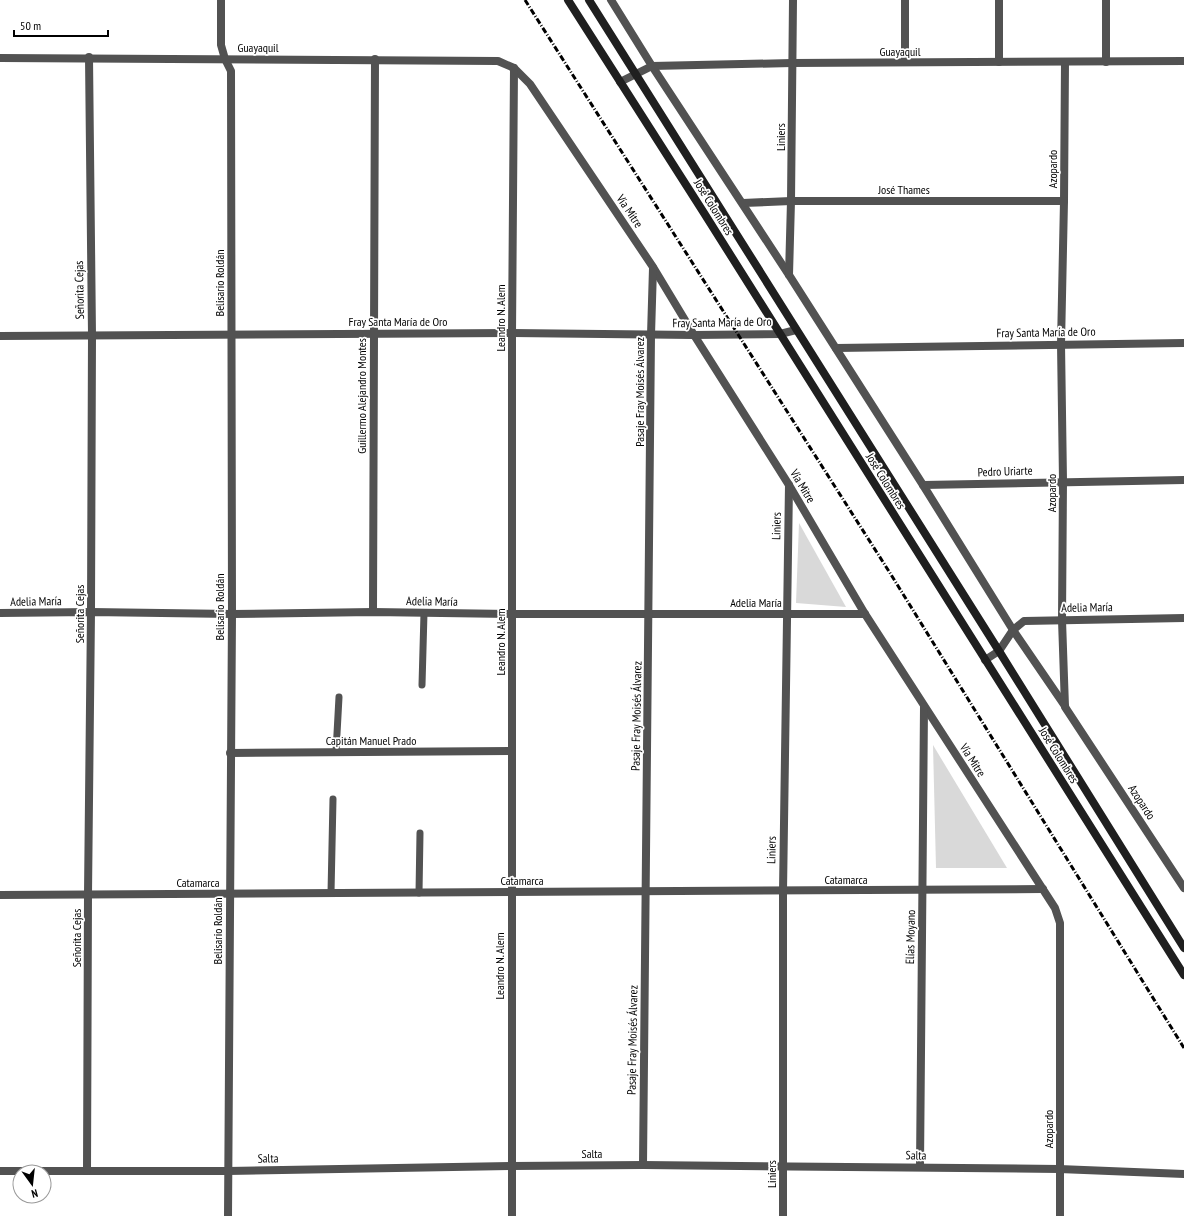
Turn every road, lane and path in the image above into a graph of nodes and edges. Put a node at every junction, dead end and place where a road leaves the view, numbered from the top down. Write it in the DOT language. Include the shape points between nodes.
graph roads {
  1 [pos="221,0"];
  2 [pos="568,0"];
  3 [pos="589,0"];
  4 [pos="611,0"];
  5 [pos="793,0"];
  6 [pos="905,0"];
  7 [pos="999,0"];
  8 [pos="1106,0"];
  9 [pos="89,57"];
  10 [pos="0,58"];
  11 [pos="225,59"];
  12 [pos="375,60"];
  13 [pos="1184,61"];
  14 [pos="905,62"];
  15 [pos="999,62"];
  16 [pos="1065,62"];
  17 [pos="1106,62"];
  18 [pos="792,63"];
  19 [pos="652,66"];
  20 [pos="514,68"];
  21 [pos="636,74"];
  22 [pos="620,82"];
  23 [pos="791,201"];
  24 [pos="1064,201"];
  25 [pos="743,203"];
  26 [pos="653,268"];
  27 [pos="789,274"];
  28 [pos="796,330"];
  29 [pos="373,333"];
  30 [pos="512,333"];
  31 [pos="780,334"];
  32 [pos="92,335"];
  33 [pos="231,335"];
  34 [pos="651,335"];
  35 [pos="694,335"];
  36 [pos="0,336"];
  37 [pos="1184,343"];
  38 [pos="1061,344"];
  39 [pos="836,348"];
  40 [pos="1184,480"];
  41 [pos="1063,481"];
  42 [pos="789,485"];
  43 [pos="923,485"];
  44 [pos="91,612"];
  45 [pos="373,612"];
  46 [pos="0,613"];
  47 [pos="424,613"];
  48 [pos="232,614"];
  49 [pos="512,614"];
  50 [pos="649,614"];
  51 [pos="787,614"];
  52 [pos="865,614"];
  53 [pos="1184,618"];
  54 [pos="1062,620"];
  55 [pos="1012,630"];
  56 [pos="999,651"];
  57 [pos="985,660"];
  58 [pos="422,685"];
  59 [pos="339,697"];
  60 [pos="924,707"];
  61 [pos="1065,707"];
  62 [pos="512,751"];
  63 [pos="336,752"];
  64 [pos="230,753"];
  65 [pos="333,800"];
  66 [pos="420,833"];
  67 [pos="1184,888"];
  68 [pos="1043,890"];
  69 [pos="783,891"];
  70 [pos="923,891"];
  71 [pos="511,892"];
  72 [pos="646,892"];
  73 [pos="331,893"];
  74 [pos="419,893"];
  75 [pos="88,894"];
  76 [pos="229,894"];
  77 [pos="0,895"];
  78 [pos="1060,923"];
  79 [pos="1184,948"];
  80 [pos="1184,975"];
  81 [pos="643,1165"];
  82 [pos="512,1166"];
  83 [pos="783,1166"];
  84 [pos="920,1168"];
  85 [pos="1060,1169"];
  86 [pos="0,1171"];
  87 [pos="87,1171"];
  88 [pos="228,1171"];
  89 [pos="1184,1174"];
  90 [pos="228,1216"];
  91 [pos="512,1216"];
  92 [pos="783,1216"];
  93 [pos="1060,1216"];
  1 -- 11 [label="street, Belisario Roldán" via="221,45"];
  2 -- 22 [label="main road, José Colombres"];
  3 -- 21 [label="main road, José Colombres"];
  4 -- 19 [label="street"];
  5 -- 18 [label="street, Liniers"];
  6 -- 14 [label="street"];
  7 -- 15 [label="street"];
  8 -- 17 [label="street"];
  9 -- 10 [label="street, Guayaquil"];
  9 -- 11 [label="street, Guayaquil"];
  9 -- 32 [label="street, Señorita Cejas"];
  11 -- 12 [label="street, Guayaquil"];
  11 -- 33 [label="street, Belisario Roldán" via="231,71"];
  12 -- 20 [label="street, Guayaquil" via="498,61"];
  12 -- 29 [label="street, Guillermo Alejandro Montes"];
  13 -- 17 [label="street, Guayaquil"];
  14 -- 15 [label="street, Guayaquil"];
  14 -- 18 [label="street, Guayaquil"];
  15 -- 16 [label="street, Guayaquil"];
  16 -- 17 [label="street, Guayaquil"];
  16 -- 24 [label="street, Azopardo"];
  18 -- 19 [label="street, Guayaquil"];
  18 -- 23 [label="street, Liniers"];
  19 -- 21 [label="street, Guayaquil"];
  19 -- 25 [label="street"];
  20 -- 26 [label="street, Vía Mitre" via="530,84"];
  20 -- 30 [label="street, Leandro N. Alem"];
  21 -- 22 [label="street, Guayaquil"];
  21 -- 28 [label="main road, José Colombres"];
  22 -- 31 [label="main road, José Colombres"];
  23 -- 24 [label="street, José Thames"];
  23 -- 25 [label="street, José Thames"];
  23 -- 27 [label="street, Liniers"];
  24 -- 38 [label="street, Azopardo"];
  25 -- 27 [label="street"];
  26 -- 34 [label="street, Pasaje Fray Moisés Álvarez"];
  26 -- 35 [label="street, Vía Mitre"];
  27 -- 39 [label="street"];
  28 -- 31 [label="street, Fray Santa María de Oro"];
  28 -- 56 [label="main road, José Colombres"];
  29 -- 30 [label="street, Fray Santa María de Oro"];
  29 -- 33 [label="street, Fray Santa María de Oro"];
  29 -- 45 [label="street, Guillermo Alejandro Montes"];
  30 -- 34 [label="street, Fray Santa María de Oro"];
  30 -- 49 [label="street, Leandro N. Alem"];
  31 -- 35 [label="street, Fray Santa María de Oro"];
  31 -- 57 [label="main road, José Colombres"];
  32 -- 33 [label="street, Fray Santa María de Oro"];
  32 -- 36 [label="street, Fray Santa María de Oro"];
  32 -- 44 [label="street, Señorita Cejas"];
  33 -- 48 [label="street, Belisario Roldán"];
  34 -- 35 [label="street, Fray Santa María de Oro"];
  34 -- 50 [label="street, Pasaje Fray Moisés Álvarez"];
  35 -- 42 [label="street, Vía Mitre"];
  37 -- 38 [label="street, Fray Santa María de Oro"];
  38 -- 39 [label="street, Fray Santa María de Oro"];
  38 -- 41 [label="street, Azopardo"];
  39 -- 43 [label="street"];
  40 -- 41 [label="street, Pedro Uriarte"];
  41 -- 43 [label="street, Pedro Uriarte"];
  41 -- 54 [label="street, Azopardo"];
  42 -- 51 [label="street, Liniers"];
  42 -- 52 [label="street, Vía Mitre"];
  43 -- 55 [label="street"];
  44 -- 46 [label="street, Adelia María"];
  44 -- 48 [label="street, Adelia María"];
  44 -- 75 [label="street, Señorita Cejas"];
  45 -- 47 [label="street, Adelia María"];
  45 -- 48 [label="street, Adelia María"];
  47 -- 49 [label="street, Adelia María"];
  47 -- 58 [label="lane"];
  48 -- 64 [label="street, Belisario Roldán"];
  49 -- 50 [label="street, Adelia María"];
  49 -- 62 [label="street, Leandro N. Alem"];
  50 -- 51 [label="street, Adelia María"];
  50 -- 72 [label="street, Pasaje Fray Moisés Álvarez"];
  51 -- 52 [label="street, Adelia María"];
  51 -- 69 [label="street, Liniers"];
  52 -- 60 [label="street, Vía Mitre"];
  53 -- 54 [label="street, Adelia María"];
  54 -- 55 [label="street, Adelia María" via="1024,621"];
  54 -- 61 [label="street, Azopardo"];
  55 -- 56 [label="street, Adelia María"];
  55 -- 61 [label="street"];
  56 -- 57 [label="street, Adelia María"];
  56 -- 79 [label="main road, José Colombres"];
  57 -- 80 [label="main road, José Colombres"];
  59 -- 63 [label="lane"];
  60 -- 68 [label="street, Vía Mitre"];
  60 -- 70 [label="street, Elías Moyano"];
  61 -- 67 [label="street, Azopardo"];
  62 -- 63 [label="street, Capitán Manuel Prado"];
  62 -- 71 [label="street, Leandro N. Alem"];
  63 -- 64 [label="street, Capitán Manuel Prado"];
  64 -- 76 [label="street, Belisario Roldán"];
  65 -- 73 [label="lane"];
  66 -- 74 [label="lane"];
  68 -- 70 [label="street, Catamarca"];
  68 -- 78 [label="street, Vía Mitre" via="1055,908"];
  69 -- 70 [label="street, Catamarca"];
  69 -- 72 [label="street, Catamarca"];
  69 -- 83 [label="street, Liniers"];
  70 -- 84 [label="street, Elías Moyano"];
  71 -- 72 [label="street, Catamarca"];
  71 -- 74 [label="street, Catamarca"];
  71 -- 82 [label="street, Leandro N. Alem"];
  72 -- 81 [label="street, Pasaje Fray Moisés Álvarez"];
  73 -- 74 [label="street, Catamarca"];
  73 -- 76 [label="street, Catamarca"];
  75 -- 76 [label="street, Catamarca"];
  75 -- 77 [label="street, Catamarca"];
  75 -- 87 [label="street, Señorita Cejas"];
  76 -- 88 [label="street, Belisario Roldán"];
  78 -- 85 [label="street, Azopardo"];
  81 -- 82 [label="street, Salta"];
  81 -- 83 [label="street, Salta"];
  82 -- 88 [label="street, Salta"];
  82 -- 91 [label="street, Leandro N. Alem"];
  83 -- 84 [label="street, Salta"];
  83 -- 92 [label="street, Liniers"];
  84 -- 85 [label="street, Salta"];
  85 -- 89 [label="street, Salta"];
  85 -- 93 [label="street, Azopardo"];
  86 -- 87 [label="street, Salta"];
  87 -- 88 [label="street, Salta"];
  88 -- 90 [label="street, Belisario Roldán"];
}
